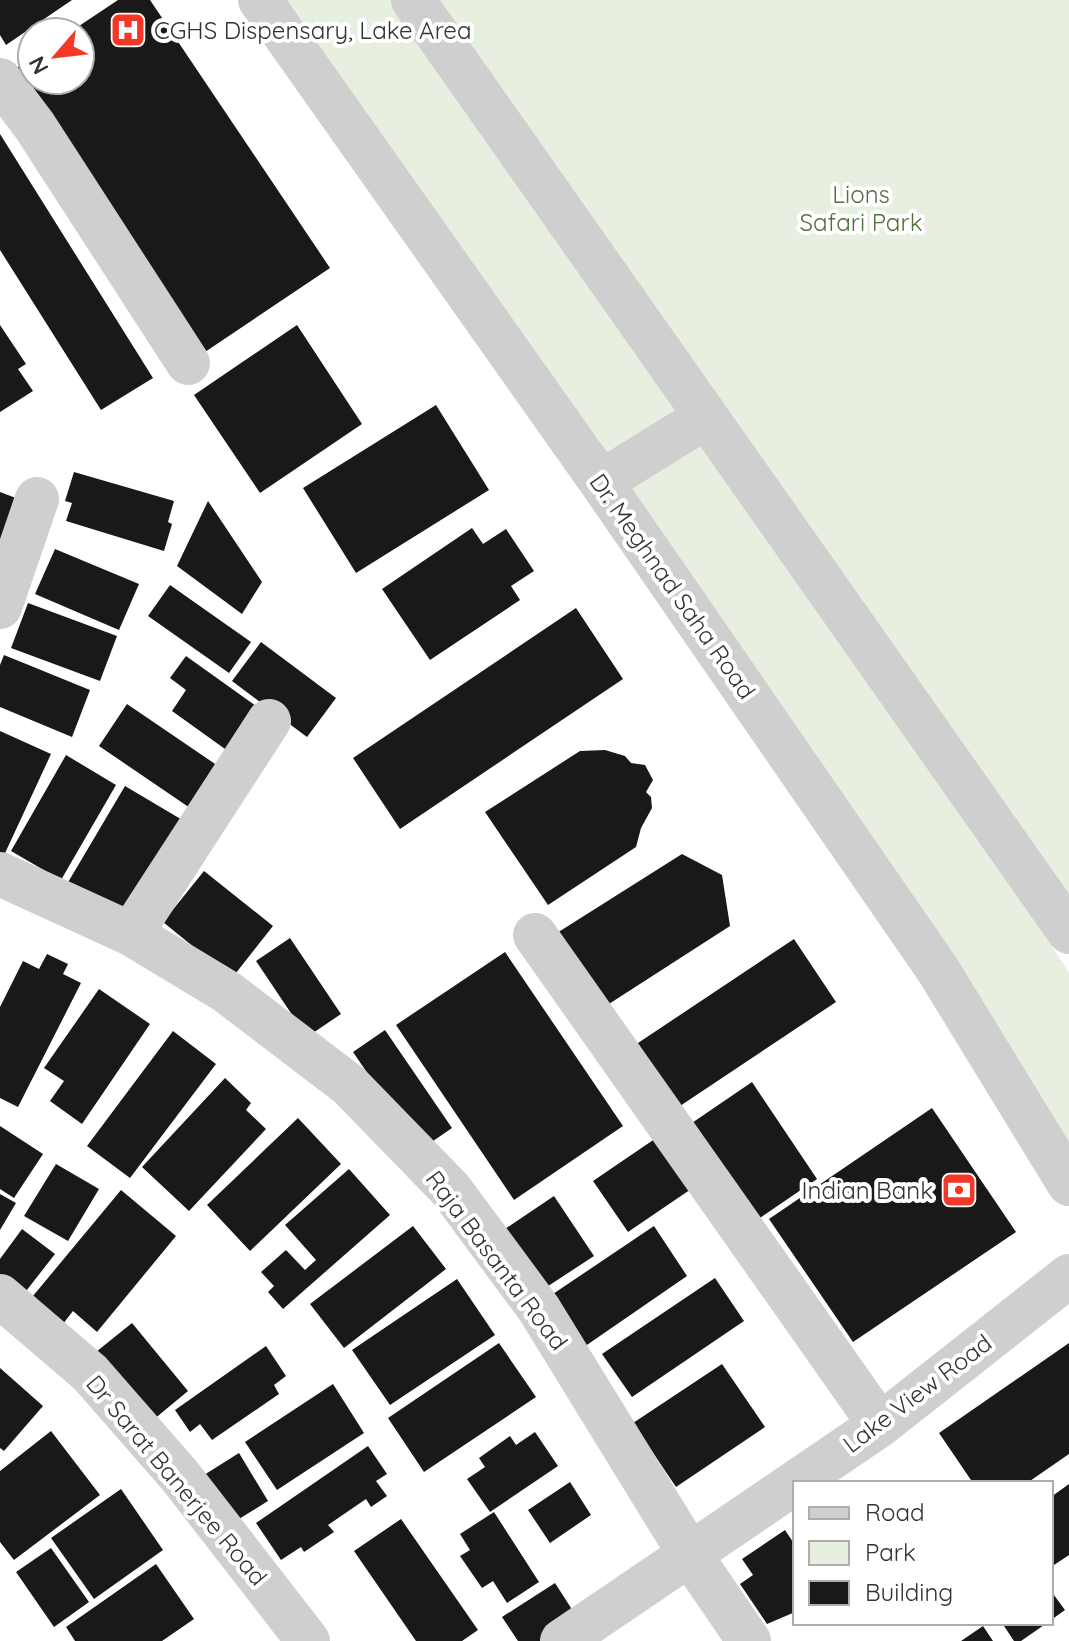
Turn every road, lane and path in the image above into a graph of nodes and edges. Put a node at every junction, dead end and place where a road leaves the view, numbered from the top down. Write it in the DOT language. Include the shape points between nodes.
graph roads {
  1 [pos="260,0"];
  2 [pos="413,0"];
  3 [pos="0,80"];
  4 [pos="188,363"];
  5 [pos="706,417"];
  6 [pos="601,482"];
  7 [pos="37,499"];
  8 [pos="0,607"];
  9 [pos="269,721"];
  10 [pos="0,874"];
  11 [pos="1069,932"];
  12 [pos="131,934"];
  13 [pos="535,935"];
  14 [pos="1069,1184"];
  15 [pos="1069,1276"];
  16 [pos="0,1296"];
  17 [pos="880,1425"];
  18 [pos="796,1481"];
  19 [pos="793,1483"];
  20 [pos="689,1553"];
  21 [pos="308,1641"];
  22 [pos="562,1641"];
  23 [pos="749,1641"];
  1 -- 6 [label="street, Dr. Meghnad Saha Road"];
  2 -- 5 [label="street"];
  3 -- 4 [label="street"];
  5 -- 6 [label="street"];
  5 -- 11 [label="street"];
  6 -- 14 [label="street, Dr. Meghnad Saha Road" via="938,970"];
  7 -- 8 [label="street"];
  9 -- 12 [label="street"];
  10 -- 12 [label="street, Raja Basanta Road"];
  12 -- 20 [label="street, Raja Basanta Road" via="227,992 349,1085 451,1190 539,1309"];
  13 -- 17 [label="street"];
  15 -- 17 [label="street, Lake View Road"];
  16 -- 21 [label="street, Dr Sarat Banerjee Road" via="90,1373 180,1476"];
  17 -- 18 [label="street, Lake View Road"];
  19 -- 20 [label="street, Lake View Road"];
  20 -- 22 [label="street, Lake View Road"];
  20 -- 23 [label="street, Raja Basanta Road"];
}
